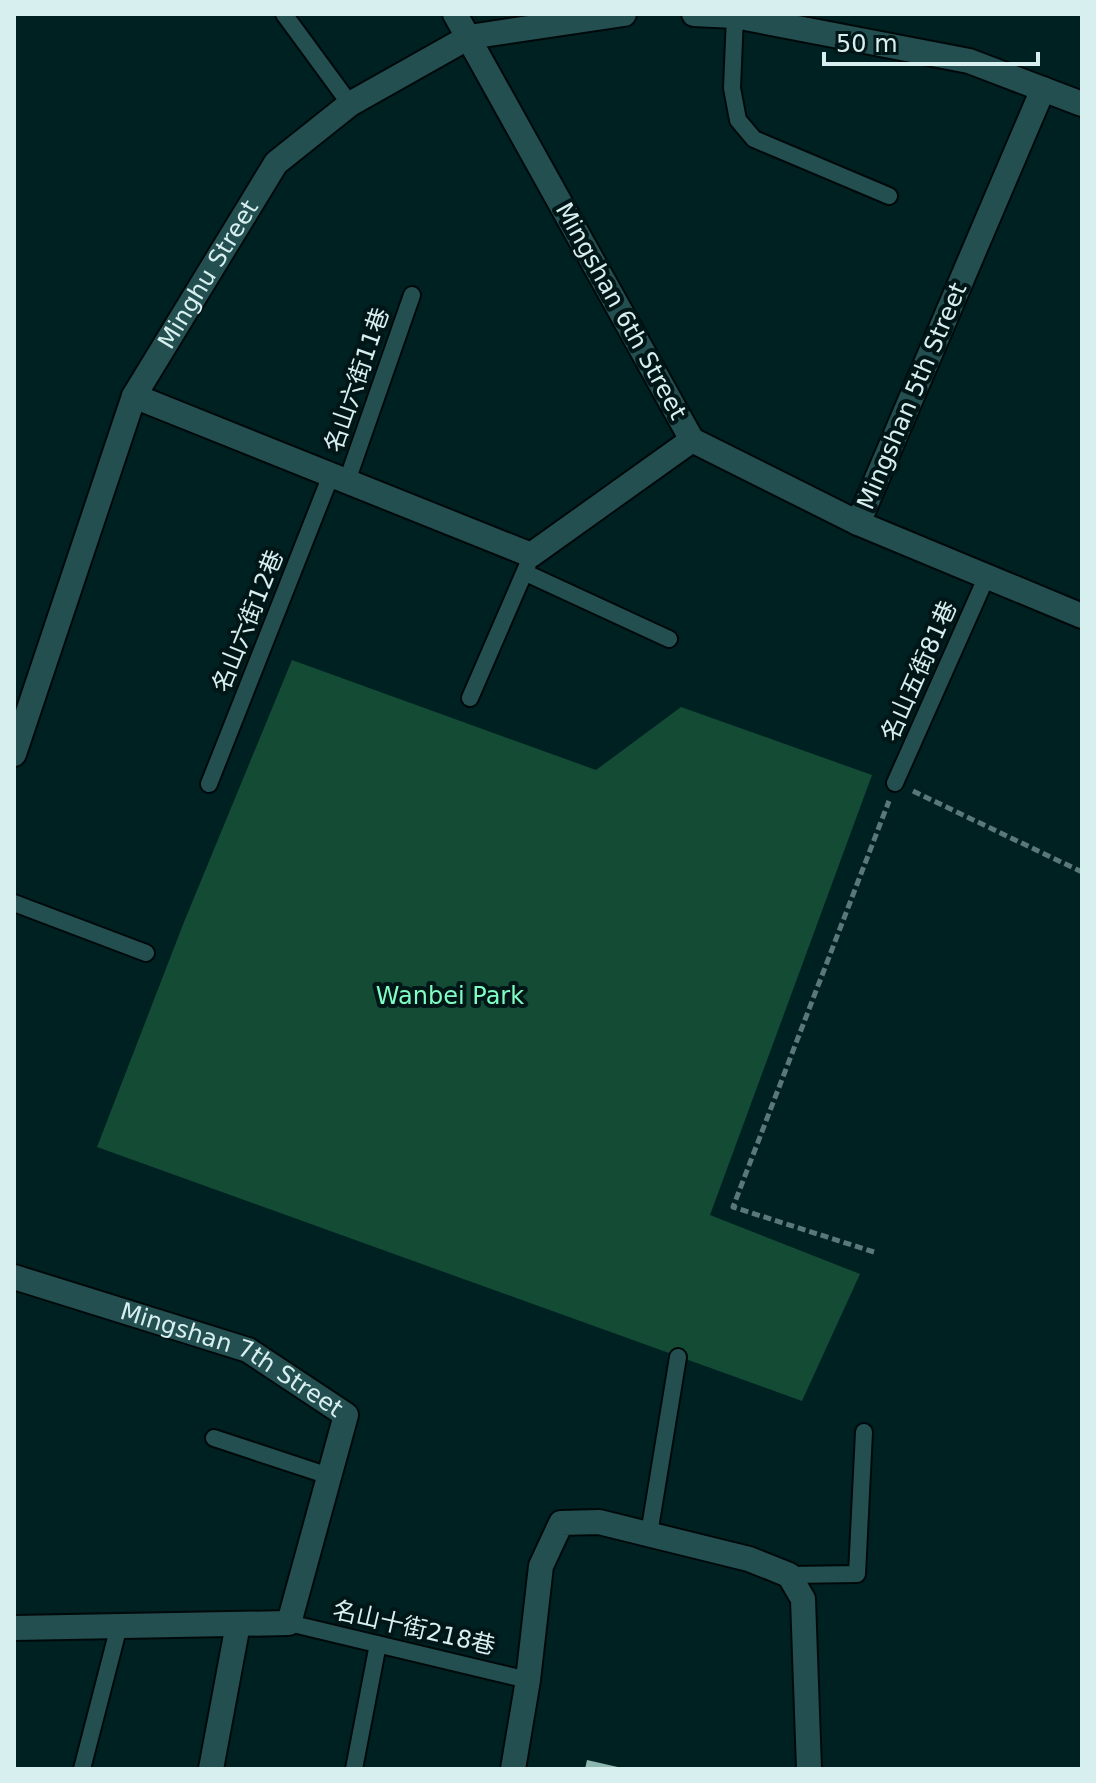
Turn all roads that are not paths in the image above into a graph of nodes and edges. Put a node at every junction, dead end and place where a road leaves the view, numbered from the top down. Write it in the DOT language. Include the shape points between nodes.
graph roads {
  1 [pos="284,14"];
  2 [pos="455,14"];
  3 [pos="624,14"];
  4 [pos="694,14"];
  5 [pos="736,15"];
  6 [pos="469,37"];
  7 [pos="1043,89"];
  8 [pos="1080,96"];
  9 [pos="350,104"];
  10 [pos="889,196"];
  11 [pos="412,295"];
  12 [pos="134,396"];
  13 [pos="692,440"];
  14 [pos="339,478"];
  15 [pos="858,523"];
  16 [pos="528,564"];
  17 [pos="986,578"];
  18 [pos="1082,616"];
  19 [pos="669,639"];
  20 [pos="470,698"];
  21 [pos="14,754"];
  22 [pos="895,783"];
  23 [pos="209,784"];
  24 [pos="14,903"];
  25 [pos="146,953"];
  26 [pos="14,1277"];
  27 [pos="678,1357"];
  28 [pos="864,1432"];
  29 [pos="214,1438"];
  30 [pos="329,1476"];
  31 [pos="649,1534"];
  32 [pos="789,1575"];
  33 [pos="289,1623"];
  34 [pos="238,1624"];
  35 [pos="119,1626"];
  36 [pos="14,1628"];
  37 [pos="378,1644"];
  38 [pos="528,1680"];
  39 [pos="82,1769"];
  40 [pos="211,1769"];
  41 [pos="354,1769"];
  42 [pos="513,1769"];
  43 [pos="809,1769"];
  1 -- 9 [label="lane"];
  2 -- 6 [label="street, Mingshan 6th Street"];
  3 -- 6 [label="street, Minghu Street"];
  4 -- 5 [label="street"];
  5 -- 7 [label="street" via="969,61"];
  5 -- 10 [label="lane" via="732,88 738,120 754,139"];
  6 -- 9 [label="street, Minghu Street"];
  6 -- 13 [label="street, Mingshan 6th Street"];
  7 -- 8 [label="street"];
  7 -- 15 [label="street, Mingshan 5th Street"];
  9 -- 12 [label="street, Minghu Street" via="276,163"];
  11 -- 14 [label="lane, 名山六街11巷"];
  12 -- 14 [label="street"];
  12 -- 21 [label="street, Minghu Street"];
  13 -- 15 [label="street"];
  13 -- 16 [label="street, Mingshan 6th Street"];
  14 -- 16 [label="street"];
  14 -- 23 [label="lane, 名山六街12巷"];
  15 -- 17 [label="street, Mingshan 5th Street"];
  16 -- 19 [label="lane"];
  16 -- 20 [label="lane"];
  17 -- 18 [label="street, Mingshan 5th Street"];
  17 -- 22 [label="lane, 名山五街81巷"];
  24 -- 25 [label="lane"];
  26 -- 30 [label="street, Mingshan 7th Street" via="248,1350 346,1415"];
  27 -- 31 [label="lane"];
  28 -- 32 [label="lane" via="857,1574"];
  29 -- 30 [label="lane"];
  30 -- 33 [label="street, Mingshan 7th Street"];
  31 -- 32 [label="street" via="749,1559"];
  31 -- 38 [label="street" via="599,1522 561,1523 541,1566"];
  32 -- 43 [label="street" via="803,1599"];
  33 -- 34 [label="street"];
  33 -- 37 [label="lane, 名山十街218巷"];
  34 -- 35 [label="street"];
  34 -- 40 [label="street"];
  35 -- 36 [label="street"];
  35 -- 39 [label="lane"];
  37 -- 38 [label="lane, 名山十街218巷"];
  37 -- 41 [label="lane"];
  38 -- 42 [label="street"];
}
